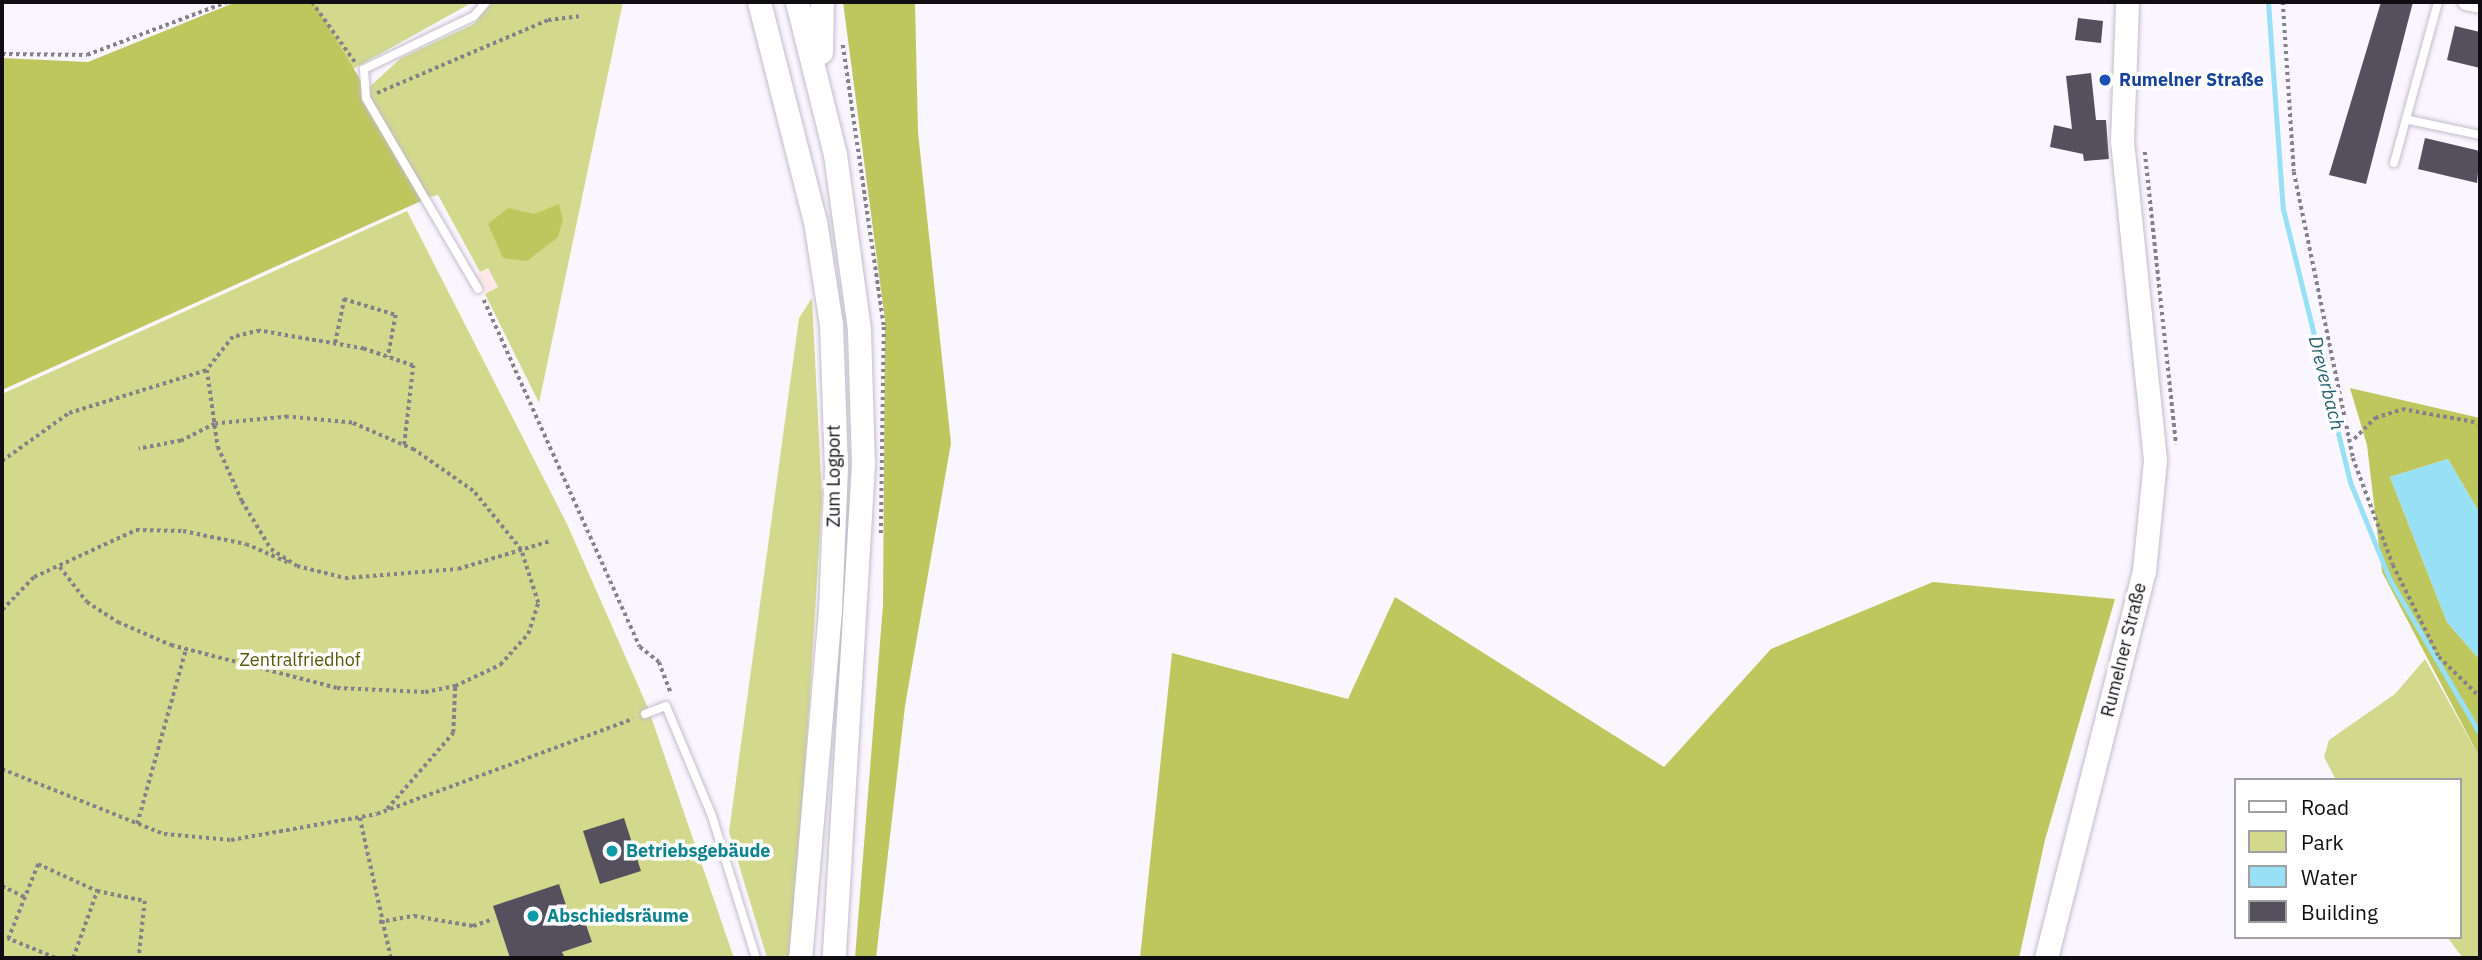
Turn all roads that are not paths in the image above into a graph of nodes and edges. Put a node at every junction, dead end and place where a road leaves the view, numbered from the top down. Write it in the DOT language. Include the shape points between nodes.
graph roads {
  1 [pos="486,2"];
  2 [pos="758,2"];
  3 [pos="797,2"];
  4 [pos="822,2"];
  5 [pos="2127,2"];
  6 [pos="2438,2"];
  7 [pos="2466,2"];
  8 [pos="2480,5"];
  9 [pos="820,87"];
  10 [pos="2409,120"];
  11 [pos="2480,135"];
  12 [pos="2394,163"];
  13 [pos="478,289"];
  14 [pos="645,714"];
  15 [pos="756,958"];
  16 [pos="800,958"];
  17 [pos="834,958"];
  18 [pos="2046,958"];
  1 -- 13 [label="lane" via="474,16 364,69 366,98"];
  2 -- 16 [label="main road, Zum Logport" via="815,221 831,324 836,467 830,610"];
  3 -- 9 [label="main road, Zum Logport"];
  4 -- 9 [label="main road"];
  5 -- 18 [label="main road, Rumelner Straße" via="2122,141 2155,460 2144,571"];
  6 -- 10 [label="lane"];
  7 -- 8 [label="street"];
  9 -- 17 [label="main road, Zum Logport" via="859,331 863,464"];
  10 -- 11 [label="lane"];
  10 -- 12 [label="lane"];
  14 -- 15 [label="lane" via="666,706 712,816"];
}
